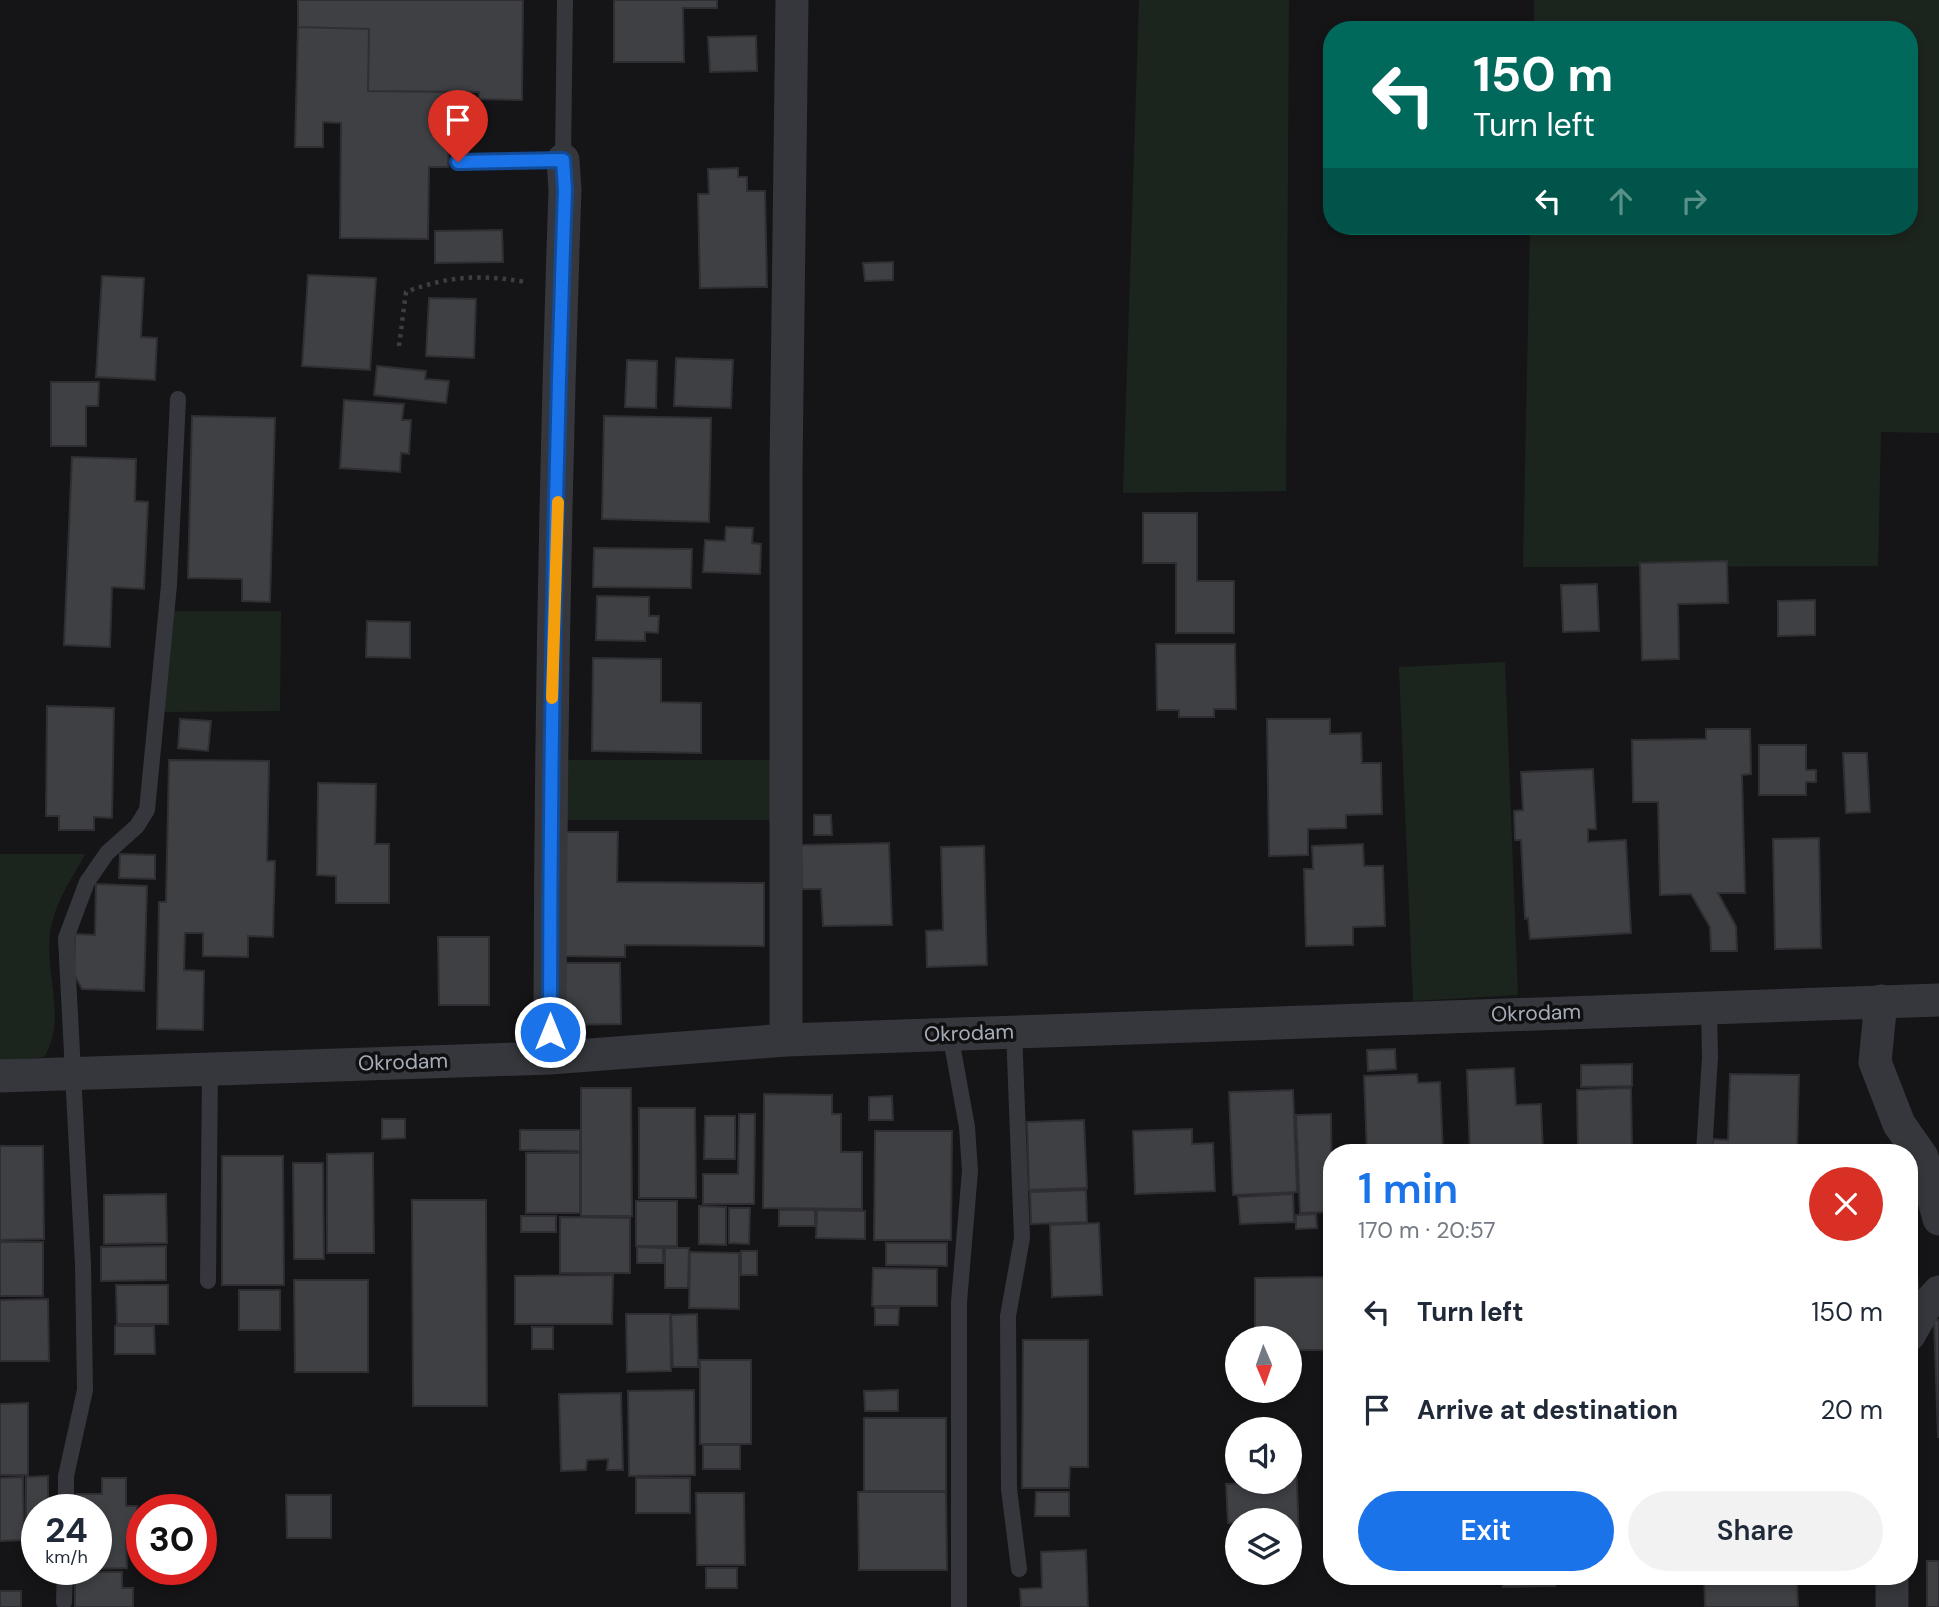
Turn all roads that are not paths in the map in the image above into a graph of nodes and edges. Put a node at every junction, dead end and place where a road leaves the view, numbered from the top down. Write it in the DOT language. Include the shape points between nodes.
graph roads {
  1 [pos="565,0"];
  2 [pos="792,0"];
  3 [pos="563,160"];
  4 [pos="458,162"];
  5 [pos="177,399"];
  6 [pos="1939,1000"];
  7 [pos="1881,1002"];
  8 [pos="1709,1007"];
  9 [pos="1014,1031"];
  10 [pos="950,1033"];
  11 [pos="786,1040"];
  12 [pos="550,1058"];
  13 [pos="210,1068"];
  14 [pos="75,1074"];
  15 [pos="0,1076"];
  16 [pos="1705,1144"];
  17 [pos="1913,1144"];
  18 [pos="1918,1151"];
  19 [pos="1939,1219"];
  20 [pos="208,1281"];
  21 [pos="1939,1292"];
  22 [pos="1918,1319"];
  23 [pos="65,1494"];
  24 [pos="1019,1569"];
  25 [pos="65,1585"];
  26 [pos="1892,1585"];
  27 [pos="64,1602"];
  28 [pos="959,1607"];
  29 [pos="1892,1607"];
  1 -- 3 [label="lane"];
  2 -- 11 [label="street"];
  3 -- 4 [label="lane"];
  3 -- 12 [label="street" via="550,749"];
  5 -- 14 [label="lane" via="169,585 147,810 87,881 66,938"];
  6 -- 7 [label="street, Okrodam"];
  7 -- 8 [label="street, Okrodam"];
  7 -- 17 [label="street" via="1875,1062 1899,1124"];
  8 -- 9 [label="street, Okrodam"];
  8 -- 16 [label="lane"];
  9 -- 10 [label="street, Okrodam"];
  9 -- 24 [label="lane" via="1022,1238 1008,1316 1009,1475"];
  10 -- 11 [label="street, Okrodam"];
  10 -- 28 [label="lane" via="970,1171 959,1301"];
  11 -- 12 [label="street, Okrodam"];
  12 -- 13 [label="street, Okrodam"];
  13 -- 14 [label="street, Okrodam"];
  13 -- 20 [label="lane"];
  14 -- 15 [label="street, Okrodam"];
  14 -- 23 [label="lane" via="85,1390"];
  18 -- 19 [label="street"];
  21 -- 22 [label="street"];
  25 -- 27 [label="lane"];
  26 -- 29 [label="street"];
}
